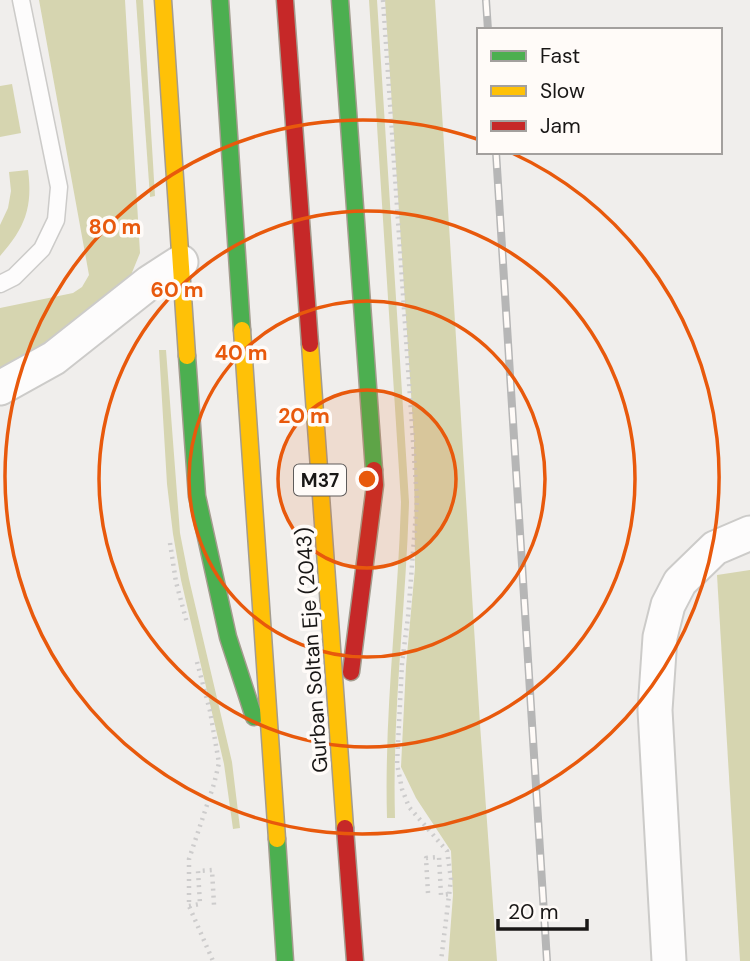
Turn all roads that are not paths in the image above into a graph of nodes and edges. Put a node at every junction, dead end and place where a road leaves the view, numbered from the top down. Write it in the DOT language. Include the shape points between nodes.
graph roads {
  1 [pos="21,0"];
  2 [pos="163,0"];
  3 [pos="220,0"];
  4 [pos="285,0"];
  5 [pos="340,0"];
  6 [pos="181,262"];
  7 [pos="0,284"];
  8 [pos="0,388"];
  9 [pos="750,533"];
  10 [pos="750,546"];
  11 [pos="715,548"];
  12 [pos="340,754"];
  13 [pos="272,772"];
  14 [pos="285,961"];
  15 [pos="355,961"];
  16 [pos="669,961"];
  1 -- 7 [label="lane" via="59,187 56,220 42,249 14,277"];
  2 -- 6 [label="highway"];
  3 -- 13 [label="highway"];
  4 -- 12 [label="highway, Gurban Soltan Eje (2043) / M37"];
  5 -- 12 [label="highway" via="375,485"];
  6 -- 8 [label="street" via="54,358"];
  6 -- 13 [label="highway" via="197,496 228,637"];
  9 -- 11 [label="street"];
  10 -- 11 [label="street"];
  11 -- 16 [label="street" via="680,582 660,637 655,710"];
  12 -- 15 [label="highway, Gurban Soltan Eje (2043) / M37"];
  13 -- 14 [label="highway"];
}
